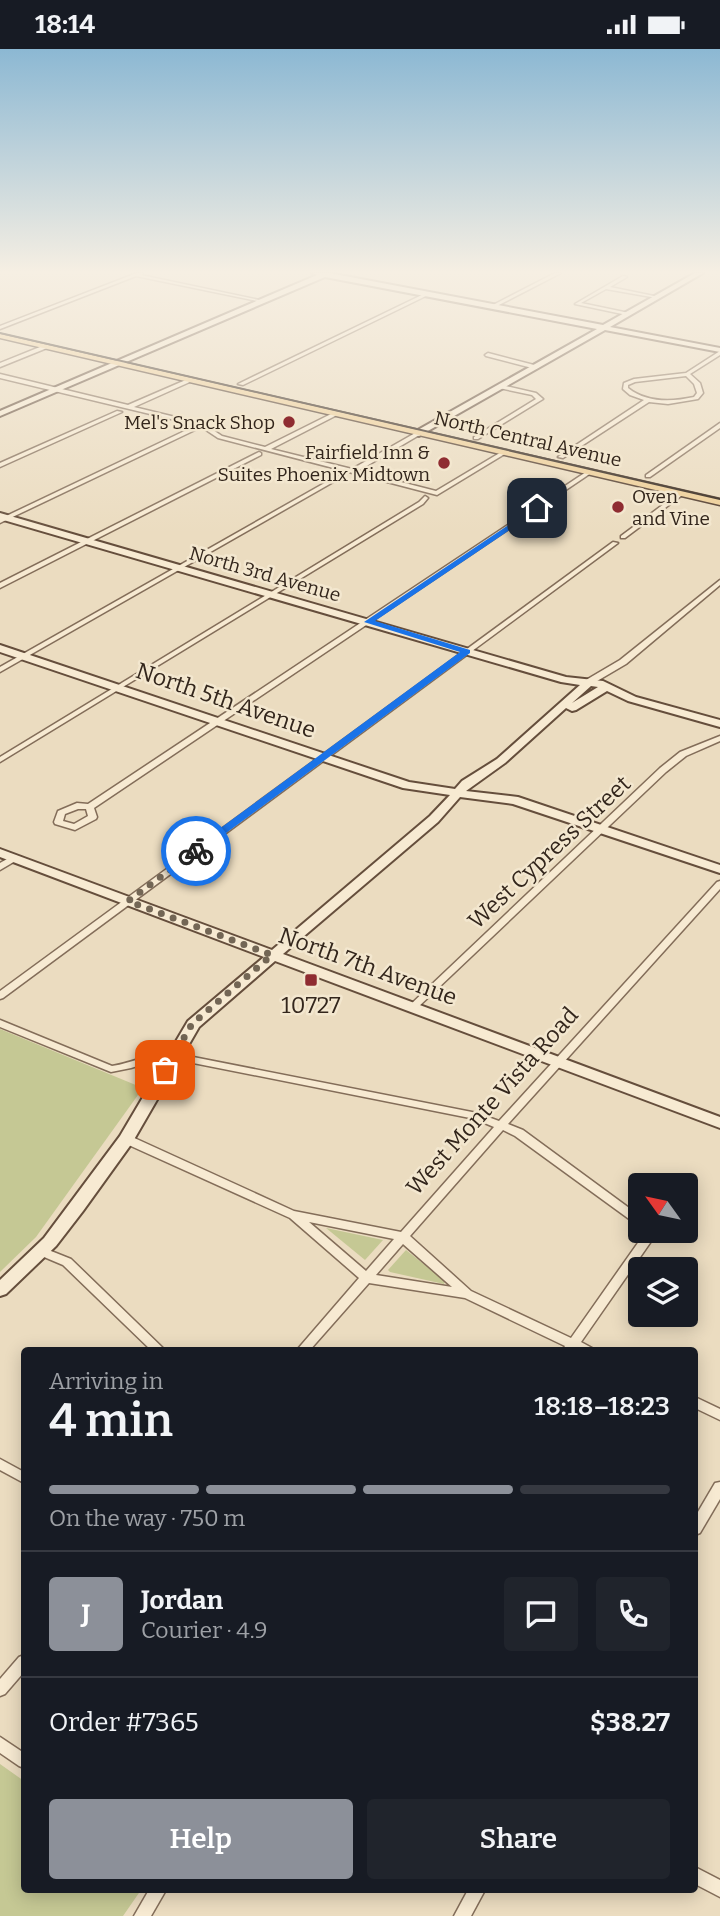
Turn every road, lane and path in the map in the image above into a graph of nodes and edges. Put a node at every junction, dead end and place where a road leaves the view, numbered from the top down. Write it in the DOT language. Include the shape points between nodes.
graph roads {
  1 [pos="126,360"];
  2 [pos="291,360"];
  3 [pos="509,360"];
  4 [pos="548,360"];
  5 [pos="707,360"];
  6 [pos="536,367"];
  7 [pos="687,375"];
  8 [pos="0,376"];
  9 [pos="190,380"];
  10 [pos="241,384"];
  11 [pos="501,387"];
  12 [pos="57,390"];
  13 [pos="648,400"];
  14 [pos="128,407"];
  15 [pos="119,412"];
  16 [pos="0,414"];
  17 [pos="335,414"];
  18 [pos="720,425"];
  19 [pos="193,429"];
  20 [pos="425,430"];
  21 [pos="476,438"];
  22 [pos="266,449"];
  23 [pos="505,452"];
  24 [pos="258,454"];
  25 [pos="561,457"];
  26 [pos="0,465"];
  27 [pos="591,471"];
  28 [pos="352,472"];
  29 [pos="648,476"];
  30 [pos="339,477"];
  31 [pos="682,493"];
  32 [pos="720,493"];
  33 [pos="425,498"];
  34 [pos="720,502"];
  35 [pos="2,519"];
  36 [pos="623,537"];
  37 [pos="87,541"];
  38 [pos="615,543"];
  39 [pos="181,568"];
  40 [pos="0,586"];
  41 [pos="718,587"];
  42 [pos="272,594"];
  43 [pos="368,622"];
  44 [pos="0,648"];
  45 [pos="467,651"];
  46 [pos="26,656"];
  47 [pos="623,662"];
  48 [pos="0,670"];
  49 [pos="589,683"];
  50 [pos="120,687"];
  51 [pos="606,687"];
  52 [pos="220,720"];
  53 [pos="720,724"];
  54 [pos="720,738"];
  55 [pos="326,756"];
  56 [pos="0,759"];
  57 [pos="429,788"];
  58 [pos="460,793"];
  59 [pos="477,797"];
  60 [pos="446,806"];
  61 [pos="90,807"];
  62 [pos="434,819"];
  63 [pos="601,829"];
  64 [pos="0,853"];
  65 [pos="14,858"];
  66 [pos="0,867"];
  67 [pos="720,869"];
  68 [pos="720,884"];
  69 [pos="128,901"];
  70 [pos="272,955"];
  71 [pos="0,996"];
  72 [pos="413,1007"];
  73 [pos="0,1023"];
  74 [pos="173,1056"];
  75 [pos="557,1061"];
  76 [pos="718,1118"];
  77 [pos="501,1124"];
  78 [pos="126,1139"];
  79 [pos="628,1212"];
  80 [pos="292,1215"];
  81 [pos="402,1236"];
  82 [pos="644,1243"];
  83 [pos="41,1251"];
  84 [pos="367,1277"];
  85 [pos="0,1290"];
  86 [pos="467,1294"];
  87 [pos="156,1347"];
  88 [pos="306,1347"];
  89 [pos="571,1347"];
  90 [pos="698,1404"];
  91 [pos="720,1415"];
  92 [pos="0,1464"];
  93 [pos="21,1476"];
  94 [pos="720,1487"];
  95 [pos="698,1524"];
  96 [pos="21,1665"];
  97 [pos="0,1689"];
  98 [pos="0,1744"];
  99 [pos="21,1759"];
  100 [pos="698,1877"];
  101 [pos="720,1889"];
  102 [pos="156,1893"];
  103 [pos="475,1893"];
  104 [pos="142,1916"];
  105 [pos="462,1916"];
  1 -- 9 [label="main road, North Central Avenue"];
  1 -- 10 [label="main road, North Central Avenue"];
  1 -- 12 [label="street"];
  2 -- 10 [label="street"];
  3 -- 6 [label="street"];
  4 -- 6 [label="street"];
  5 -- 7 [label="street"];
  6 -- 11 [label="street"];
  7 -- 13 [label="street" via="699,387 701,393 696,398"];
  7 -- 13 [label="street" via="626,384 630,393"];
  8 -- 12 [label="street"];
  9 -- 14 [label="street"];
  9 -- 17 [label="main road, North Central Avenue"];
  10 -- 20 [label="main road, North Central Avenue"];
  11 -- 20 [label="street"];
  11 -- 21 [label="street" via="540,399"];
  12 -- 14 [label="street"];
  12 -- 16 [label="street"];
  13 -- 25 [label="street"];
  14 -- 22 [label="street" via="202,425 215,435"];
  15 -- 26 [label="street"];
  17 -- 20 [label="main road, North Central Avenue"];
  17 -- 22 [label="street"];
  18 -- 29 [label="street"];
  19 -- 35 [label="street"];
  20 -- 21 [label="main road, North Central Avenue"];
  20 -- 23 [label="main road, North Central Avenue"];
  20 -- 28 [label="street"];
  21 -- 25 [label="main road, North Central Avenue"];
  22 -- 28 [label="street"];
  23 -- 27 [label="main road, North Central Avenue"];
  23 -- 28 [label="street" via="437,493"];
  24 -- 37 [label="street"];
  25 -- 29 [label="main road, North Central Avenue"];
  27 -- 31 [label="main road, North Central Avenue"];
  27 -- 43 [label="street"];
  29 -- 32 [label="main road, North Central Avenue"];
  30 -- 39 [label="street"];
  31 -- 34 [label="main road, North Central Avenue"];
  31 -- 36 [label="street"];
  33 -- 42 [label="street"];
  35 -- 37 [label="street, North 3rd Avenue"];
  37 -- 39 [label="street, North 3rd Avenue"];
  37 -- 40 [label="street"];
  38 -- 45 [label="street"];
  39 -- 42 [label="street, North 3rd Avenue"];
  39 -- 46 [label="street"];
  41 -- 47 [label="street"];
  42 -- 43 [label="street, North 3rd Avenue"];
  42 -- 50 [label="street"];
  43 -- 45 [label="street, North 3rd Avenue"];
  43 -- 52 [label="street"];
  44 -- 46 [label="street, North 5th Avenue"];
  45 -- 49 [label="street, North 3rd Avenue"];
  45 -- 55 [label="street"];
  46 -- 48 [label="street"];
  46 -- 50 [label="street, North 5th Avenue"];
  47 -- 49 [label="street"];
  47 -- 51 [label="street"];
  49 -- 51 [label="street, North 3rd Avenue"];
  49 -- 58 [label="street"];
  50 -- 52 [label="street, North 5th Avenue"];
  50 -- 56 [label="street"];
  51 -- 53 [label="street, North 3rd Avenue"];
  51 -- 59 [label="street" via="576,705 491,778 488,791"];
  52 -- 55 [label="street, North 5th Avenue"];
  52 -- 61 [label="street"];
  54 -- 63 [label="street, West Cypress Street" via="683,754"];
  55 -- 57 [label="street, North 5th Avenue" via="407,785"];
  55 -- 69 [label="street"];
  57 -- 58 [label="street, North 5th Avenue"];
  57 -- 60 [label="street" via="444,797"];
  58 -- 59 [label="street, North 5th Avenue"];
  58 -- 60 [label="street"];
  59 -- 62 [label="street"];
  59 -- 63 [label="street, North 5th Avenue" via="514,800"];
  60 -- 62 [label="street"];
  62 -- 70 [label="street"];
  63 -- 67 [label="street, North 5th Avenue"];
  63 -- 72 [label="street, West Cypress Street"];
  64 -- 65 [label="street, North 7th Avenue"];
  65 -- 66 [label="street"];
  65 -- 69 [label="street, North 7th Avenue"];
  68 -- 75 [label="street, West Monte Vista Road"];
  69 -- 70 [label="street, North 7th Avenue"];
  69 -- 71 [label="street"];
  70 -- 72 [label="street, North 7th Avenue"];
  70 -- 74 [label="street" via="192,1024"];
  72 -- 75 [label="street, North 7th Avenue"];
  73 -- 74 [label="street" via="111,1069 154,1055"];
  74 -- 77 [label="street"];
  74 -- 78 [label="street"];
  75 -- 76 [label="street, North 7th Avenue"];
  75 -- 77 [label="street, West Monte Vista Road"];
  77 -- 79 [label="street"];
  77 -- 81 [label="street, West Monte Vista Road"];
  78 -- 80 [label="street"];
  78 -- 83 [label="street"];
  80 -- 81 [label="street"];
  80 -- 84 [label="street"];
  81 -- 84 [label="street, West Monte Vista Road"];
  81 -- 86 [label="street"];
  82 -- 89 [label="street"];
  83 -- 85 [label="street"];
  83 -- 87 [label="street" via="67,1262"];
  84 -- 86 [label="street"];
  84 -- 88 [label="street, West Monte Vista Road"];
  86 -- 89 [label="street"];
  90 -- 91 [label="street"];
  92 -- 93 [label="street"];
  94 -- 95 [label="street"];
  96 -- 97 [label="street"];
  98 -- 99 [label="street"];
  100 -- 101 [label="street"];
  102 -- 104 [label="street"];
  103 -- 105 [label="street"];
}
